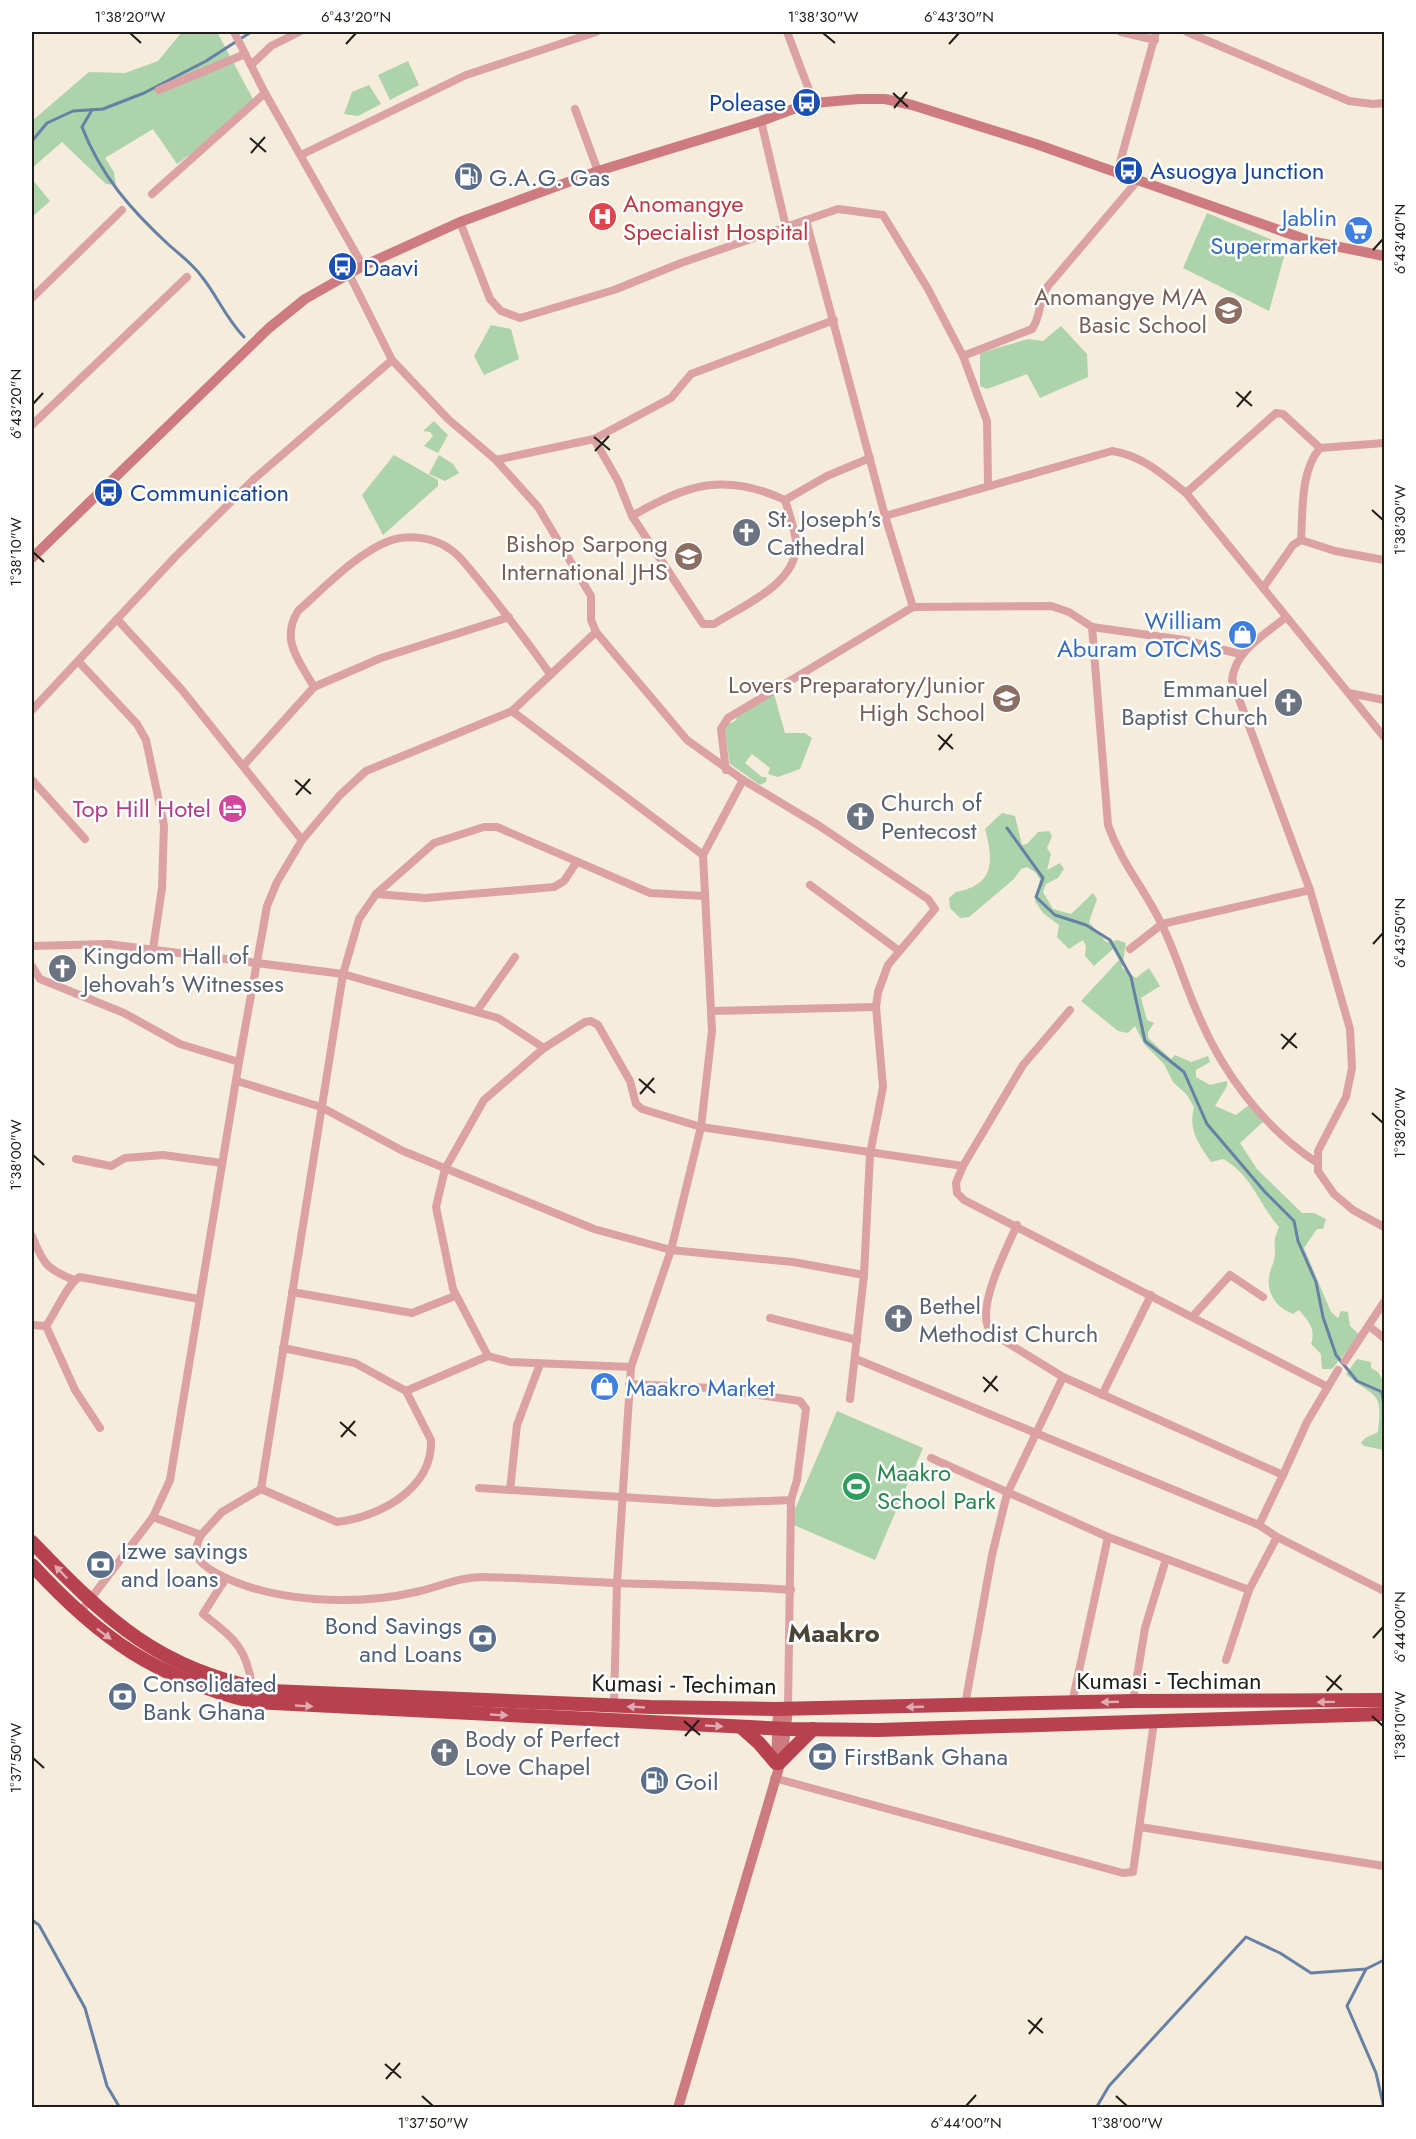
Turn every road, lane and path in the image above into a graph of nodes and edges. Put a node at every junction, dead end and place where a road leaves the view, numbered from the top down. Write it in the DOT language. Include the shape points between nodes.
graph roads {
  1 [pos="234,32"];
  2 [pos="298,32"];
  3 [pos="596,32"];
  4 [pos="787,32"];
  5 [pos="1121,32"];
  6 [pos="1187,32"];
  7 [pos="1156,36"];
  8 [pos="244,51"];
  9 [pos="251,65"];
  10 [pos="159,90"];
  11 [pos="265,93"];
  12 [pos="814,103"];
  13 [pos="1384,103"];
  14 [pos="575,109"];
  15 [pos="761,121"];
  16 [pos="301,155"];
  17 [pos="598,171"];
  18 [pos="1117,173"];
  19 [pos="1138,180"];
  20 [pos="152,194"];
  21 [pos="122,210"];
  22 [pos="807,220"];
  23 [pos="460,222"];
  24 [pos="786,226"];
  25 [pos="1384,256"];
  26 [pos="363,266"];
  27 [pos="349,274"];
  28 [pos="187,277"];
  29 [pos="32,298"];
  30 [pos="834,320"];
  31 [pos="963,356"];
  32 [pos="392,360"];
  33 [pos="32,425"];
  34 [pos="594,439"];
  35 [pos="1384,443"];
  36 [pos="1320,448"];
  37 [pos="870,458"];
  38 [pos="496,460"];
  39 [pos="988,484"];
  40 [pos="1186,493"];
  41 [pos="785,500"];
  42 [pos="632,516"];
  43 [pos="885,516"];
  44 [pos="1301,540"];
  45 [pos="32,558"];
  46 [pos="1384,560"];
  47 [pos="1263,588"];
  48 [pos="913,607"];
  49 [pos="1286,616"];
  50 [pos="509,617"];
  51 [pos="117,619"];
  52 [pos="1092,627"];
  53 [pos="596,632"];
  54 [pos="1240,654"];
  55 [pos="79,662"];
  56 [pos="550,674"];
  57 [pos="314,687"];
  58 [pos="1349,693"];
  59 [pos="1384,700"];
  60 [pos="32,710"];
  61 [pos="512,711"];
  62 [pos="1384,737"];
  63 [pos="243,766"];
  64 [pos="726,770"];
  65 [pos="32,780"];
  66 [pos="742,780"];
  67 [pos="85,839"];
  68 [pos="302,840"];
  69 [pos="703,855"];
  70 [pos="576,863"];
  71 [pos="810,885"];
  72 [pos="1310,890"];
  73 [pos="376,894"];
  74 [pos="704,896"];
  75 [pos="1162,924"];
  76 [pos="32,946"];
  77 [pos="153,949"];
  78 [pos="1130,949"];
  79 [pos="898,950"];
  80 [pos="515,957"];
  81 [pos="257,963"];
  82 [pos="32,966"];
  83 [pos="343,974"];
  84 [pos="876,1007"];
  85 [pos="1070,1010"];
  86 [pos="477,1011"];
  87 [pos="711,1011"];
  88 [pos="544,1048"];
  89 [pos="239,1062"];
  90 [pos="237,1081"];
  91 [pos="321,1107"];
  92 [pos="701,1127"];
  93 [pos="870,1154"];
  94 [pos="76,1159"];
  95 [pos="1316,1161"];
  96 [pos="222,1163"];
  97 [pos="963,1166"];
  98 [pos="445,1169"];
  99 [pos="1017,1225"];
  100 [pos="1384,1227"];
  101 [pos="32,1236"];
  102 [pos="671,1250"];
  103 [pos="864,1275"];
  104 [pos="74,1280"];
  105 [pos="292,1292"];
  106 [pos="1151,1295"];
  107 [pos="455,1296"];
  108 [pos="1263,1297"];
  109 [pos="200,1299"];
  110 [pos="1384,1302"];
  111 [pos="1193,1316"];
  112 [pos="770,1318"];
  113 [pos="32,1325"];
  114 [pos="46,1326"];
  115 [pos="1369,1326"];
  116 [pos="1384,1338"];
  117 [pos="856,1340"];
  118 [pos="283,1348"];
  119 [pos="488,1356"];
  120 [pos="856,1359"];
  121 [pos="1345,1361"];
  122 [pos="540,1364"];
  123 [pos="631,1366"];
  124 [pos="1338,1370"];
  125 [pos="1063,1377"];
  126 [pos="629,1384"];
  127 [pos="1326,1386"];
  128 [pos="406,1391"];
  129 [pos="1102,1395"];
  130 [pos="850,1399"];
  131 [pos="100,1428"];
  132 [pos="1035,1434"];
  133 [pos="931,1458"];
  134 [pos="1282,1475"];
  135 [pos="479,1488"];
  136 [pos="261,1489"];
  137 [pos="510,1490"];
  138 [pos="1007,1494"];
  139 [pos="623,1496"];
  140 [pos="791,1500"];
  141 [pos="153,1518"];
  142 [pos="1259,1525"];
  143 [pos="201,1535"];
  144 [pos="1108,1537"];
  145 [pos="1276,1537"];
  146 [pos="32,1542"];
  147 [pos="1166,1559"];
  148 [pos="32,1565"];
  149 [pos="226,1578"];
  150 [pos="617,1583"];
  151 [pos="791,1590"];
  152 [pos="1249,1590"];
  153 [pos="1384,1591"];
  154 [pos="90,1602"];
  155 [pos="79,1614"];
  156 [pos="1226,1660"];
  157 [pos="252,1688"];
  158 [pos="1384,1700"];
  159 [pos="1132,1701"];
  160 [pos="1072,1703"];
  161 [pos="965,1705"];
  162 [pos="614,1706"];
  163 [pos="783,1709"];
  164 [pos="1384,1714"];
  165 [pos="1154,1722"];
  166 [pos="741,1727"];
  167 [pos="782,1729"];
  168 [pos="813,1729"];
  169 [pos="777,1768"];
  170 [pos="1140,1827"];
  171 [pos="1384,1866"];
  172 [pos="678,2108"];
  1 -- 8 [label="street"];
  2 -- 9 [label="street" via="272,46"];
  3 -- 16 [label="street" via="466,75"];
  4 -- 12 [label="street"];
  5 -- 7 [label="street"];
  6 -- 13 [label="street" via="1349,100"];
  7 -- 18 [label="street"];
  8 -- 9 [label="street"];
  8 -- 10 [label="street"];
  9 -- 11 [label="street"];
  11 -- 16 [label="street"];
  11 -- 20 [label="street"];
  12 -- 15 [label="street"];
  12 -- 18 [label="street" via="874,99 912,105"];
  14 -- 17 [label="street"];
  15 -- 17 [label="street"];
  15 -- 24 [label="street"];
  16 -- 26 [label="street"];
  17 -- 23 [label="street"];
  18 -- 19 [label="street"];
  19 -- 25 [label="street" via="1310,241"];
  19 -- 31 [label="street" via="1048,286 1032,329"];
  21 -- 29 [label="street"];
  22 -- 24 [label="street"];
  22 -- 30 [label="street"];
  22 -- 31 [label="street" via="838,209 883,215"];
  23 -- 24 [label="street" via="490,299 501,311 520,318 614,290"];
  23 -- 26 [label="street"];
  26 -- 27 [label="street"];
  27 -- 32 [label="street"];
  27 -- 45 [label="street" via="293,307 269,328"];
  28 -- 33 [label="street"];
  30 -- 34 [label="street" via="691,374 671,398"];
  30 -- 37 [label="street"];
  31 -- 39 [label="street" via="987,421"];
  32 -- 38 [label="street" via="448,419"];
  32 -- 51 [label="street" via="254,479"];
  34 -- 38 [label="street"];
  34 -- 42 [label="street"];
  35 -- 36 [label="street"];
  36 -- 40 [label="street" via="1283,414 1276,413"];
  36 -- 44 [label="street" via="1312,456 1306,474"];
  37 -- 41 [label="street"];
  37 -- 43 [label="street"];
  38 -- 53 [label="street" via="538,507 591,596 591,620"];
  39 -- 40 [label="street" via="1112,451 1132,454"];
  39 -- 43 [label="street"];
  40 -- 47 [label="street"];
  41 -- 42 [label="street" via="748,485 713,483 666,496"];
  41 -- 42 [label="street" via="796,541 789,566 770,588 708,625 698,620"];
  43 -- 48 [label="street"];
  44 -- 46 [label="street"];
  44 -- 47 [label="street"];
  47 -- 49 [label="street"];
  48 -- 52 [label="street" via="1051,606"];
  48 -- 64 [label="street" via="728,718 721,729"];
  49 -- 54 [label="street"];
  49 -- 58 [label="street"];
  50 -- 56 [label="street"];
  50 -- 57 [label="street" via="381,658"];
  50 -- 57 [label="street" via="451,549 421,538 388,541 298,610 290,630 290,643"];
  51 -- 55 [label="street"];
  51 -- 63 [label="street" via="182,690"];
  52 -- 54 [label="street" via="1184,640"];
  52 -- 75 [label="street" via="1108,825 1128,871"];
  53 -- 56 [label="street"];
  53 -- 64 [label="street" via="678,730"];
  54 -- 72 [label="street" via="1233,666 1235,692"];
  55 -- 60 [label="street"];
  55 -- 77 [label="street" via="137,724 146,740 164,825 162,888"];
  56 -- 61 [label="street"];
  57 -- 63 [label="street"];
  58 -- 59 [label="street"];
  58 -- 62 [label="street"];
  61 -- 68 [label="street" via="366,771 339,795"];
  61 -- 69 [label="street"];
  63 -- 68 [label="street"];
  64 -- 66 [label="street"];
  65 -- 67 [label="street"];
  66 -- 69 [label="street"];
  66 -- 79 [label="street" via="818,825 928,899 935,909 931,917"];
  68 -- 81 [label="street" via="270,896"];
  69 -- 74 [label="street"];
  70 -- 73 [label="street" via="564,881 554,887 425,898"];
  70 -- 73 [label="street" via="509,830 484,827 435,843"];
  70 -- 74 [label="street" via="650,893"];
  71 -- 79 [label="street"];
  72 -- 75 [label="street"];
  72 -- 95 [label="street" via="1350,1029 1352,1068 1346,1097 1322,1141"];
  73 -- 83 [label="street" via="359,919"];
  74 -- 87 [label="street"];
  75 -- 78 [label="street"];
  75 -- 95 [label="street" via="1201,1022 1229,1073 1279,1132"];
  76 -- 77 [label="street" via="108,944"];
  77 -- 81 [label="street"];
  79 -- 84 [label="street" via="883,975"];
  80 -- 86 [label="street"];
  81 -- 83 [label="street"];
  81 -- 89 [label="street"];
  82 -- 89 [label="street" via="40,979 124,1013 180,1044"];
  83 -- 86 [label="street"];
  83 -- 91 [label="street"];
  84 -- 87 [label="street"];
  84 -- 93 [label="street" via="883,1087"];
  85 -- 97 [label="street" via="1023,1065"];
  86 -- 88 [label="street" via="506,1021"];
  87 -- 92 [label="street" via="711,1053"];
  88 -- 92 [label="street" via="585,1022 595,1022 630,1081 638,1106"];
  88 -- 98 [label="street" via="484,1100"];
  89 -- 90 [label="street"];
  90 -- 91 [label="street"];
  90 -- 96 [label="street"];
  91 -- 98 [label="street" via="382,1141"];
  91 -- 105 [label="street"];
  92 -- 93 [label="street"];
  92 -- 102 [label="street"];
  93 -- 97 [label="street"];
  93 -- 103 [label="street"];
  94 -- 96 [label="street" via="111,1166 125,1158 163,1155"];
  95 -- 100 [label="street" via="1322,1180 1334,1194"];
  96 -- 109 [label="street"];
  97 -- 99 [label="street" via="955,1189 960,1197"];
  98 -- 102 [label="street" via="594,1229"];
  98 -- 107 [label="street" via="436,1207"];
  99 -- 106 [label="street"];
  99 -- 125 [label="street" via="994,1278 984,1315 986,1326"];
  101 -- 104 [label="street" via="43,1262 54,1272"];
  102 -- 103 [label="street" via="783,1261"];
  102 -- 123 [label="street"];
  103 -- 117 [label="street"];
  104 -- 109 [label="street" via="80,1277"];
  104 -- 114 [label="street"];
  105 -- 107 [label="street" via="412,1313"];
  105 -- 118 [label="street"];
  106 -- 111 [label="street"];
  106 -- 129 [label="street"];
  107 -- 119 [label="street"];
  108 -- 111 [label="street" via="1230,1275"];
  109 -- 141 [label="street" via="170,1480"];
  110 -- 115 [label="street"];
  111 -- 127 [label="street"];
  112 -- 117 [label="street"];
  113 -- 114 [label="street"];
  114 -- 131 [label="street" via="75,1390"];
  115 -- 116 [label="street"];
  115 -- 121 [label="street"];
  117 -- 120 [label="street"];
  118 -- 128 [label="street" via="355,1363"];
  118 -- 136 [label="street"];
  119 -- 122 [label="street"];
  119 -- 128 [label="street"];
  120 -- 130 [label="street"];
  120 -- 132 [label="street" via="945,1393"];
  122 -- 123 [label="street"];
  122 -- 137 [label="street" via="517,1425"];
  123 -- 126 [label="street"];
  124 -- 127 [label="street"];
  125 -- 129 [label="street"];
  125 -- 132 [label="street"];
  126 -- 139 [label="street"];
  126 -- 140 [label="street" via="712,1388 800,1401 806,1409"];
  127 -- 134 [label="street"];
  128 -- 136 [label="street" via="431,1448 423,1470 397,1502 337,1522"];
  129 -- 134 [label="street"];
  132 -- 138 [label="street"];
  132 -- 142 [label="street"];
  133 -- 138 [label="street"];
  134 -- 142 [label="street"];
  135 -- 137 [label="street"];
  136 -- 143 [label="street" via="222,1512"];
  137 -- 139 [label="street"];
  138 -- 144 [label="street"];
  138 -- 161 [label="street"];
  139 -- 140 [label="street" via="716,1503"];
  139 -- 150 [label="street"];
  140 -- 151 [label="street"];
  141 -- 143 [label="street"];
  141 -- 154 [label="street"];
  142 -- 145 [label="street"];
  143 -- 149 [label="street" via="196,1558"];
  144 -- 147 [label="street"];
  144 -- 160 [label="street"];
  145 -- 152 [label="street"];
  145 -- 153 [label="street"];
  154 -- 146 [label="highway, Kumasi - Techiman, one-way"];
  147 -- 152 [label="street"];
  147 -- 159 [label="street" via="1145,1628"];
  148 -- 155 [label="highway"];
  149 -- 150 [label="street" via="277,1594 343,1600 407,1594 472,1577"];
  149 -- 157 [label="street" via="203,1614 237,1643 249,1664"];
  150 -- 151 [label="street"];
  150 -- 162 [label="street"];
  151 -- 163 [label="street"];
  152 -- 156 [label="street"];
  154 -- 155 [label="street"];
  154 -- 157 [label="highway, Kumasi - Techiman" via="118,1627 178,1663"];
  155 -- 166 [label="highway, one-way" via="154,1667 202,1688 254,1702"];
  157 -- 162 [label="highway, Kumasi - Techiman"];
  158 -- 159 [label="highway, Kumasi - Techiman, one-way"];
  159 -- 160 [label="highway, Kumasi - Techiman, one-way"];
  160 -- 161 [label="highway, Kumasi - Techiman"];
  161 -- 163 [label="highway, Kumasi - Techiman, one-way"];
  163 -- 162 [label="highway, Kumasi - Techiman, one-way"];
  163 -- 167 [label="street"];
  164 -- 165 [label="highway"];
  165 -- 168 [label="highway"];
  165 -- 170 [label="street"];
  166 -- 167 [label="highway"];
  166 -- 169 [label="highway"];
  167 -- 168 [label="highway"];
  167 -- 169 [label="street"];
  168 -- 169 [label="highway"];
  169 -- 170 [label="street" via="1123,1873 1133,1872"];
  169 -- 172 [label="street"];
  170 -- 171 [label="street"];
}
